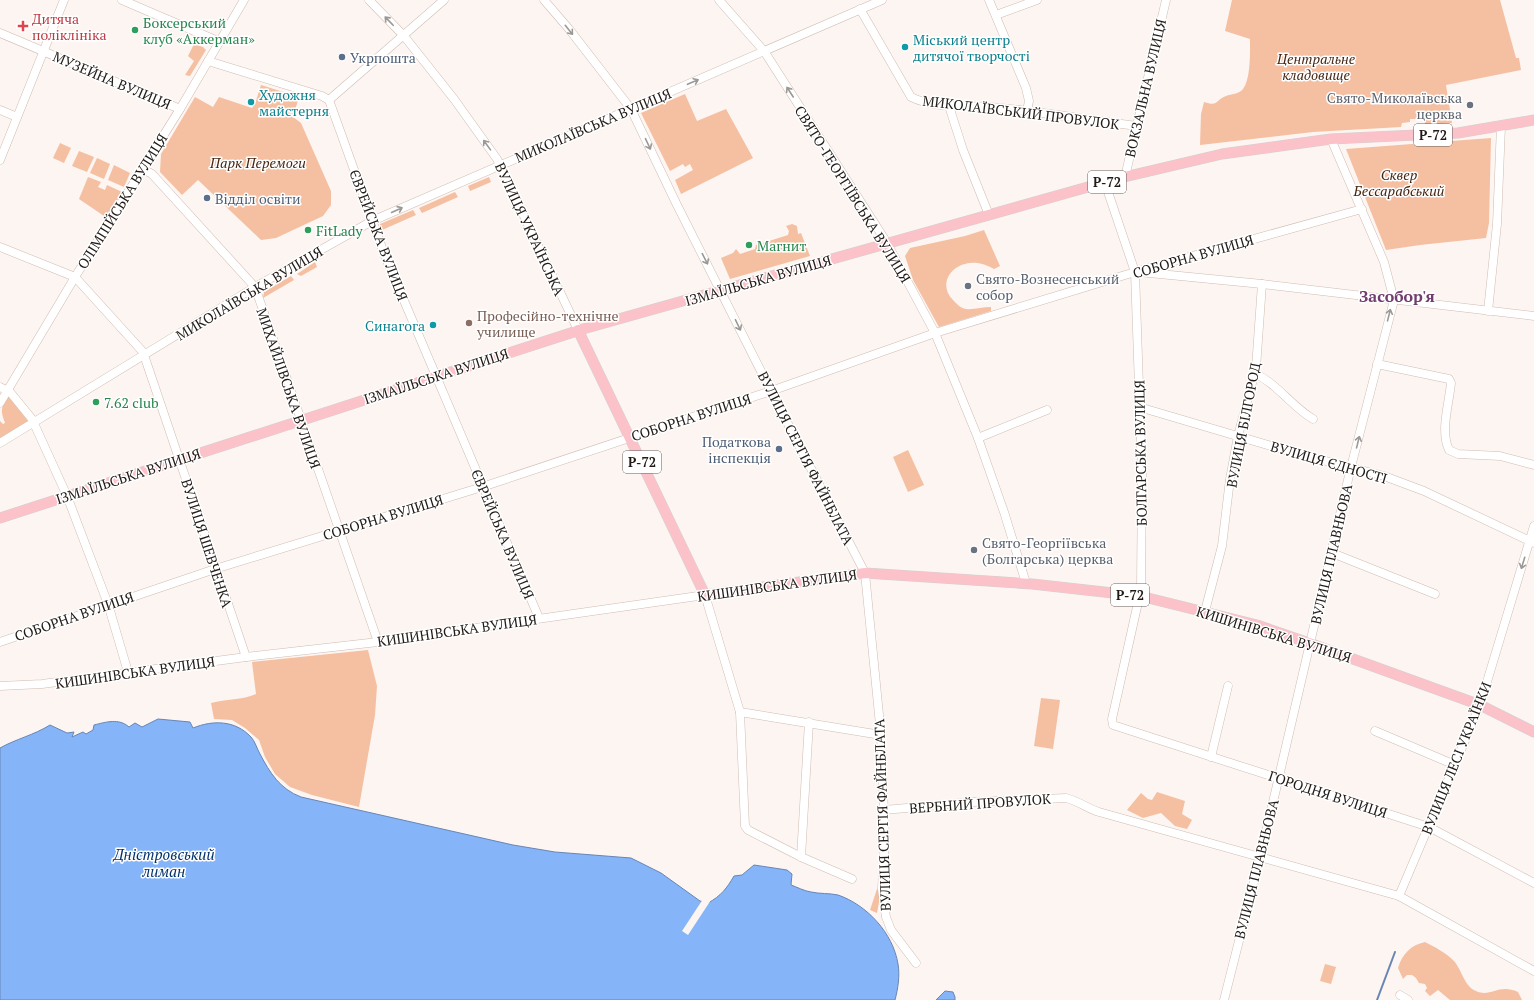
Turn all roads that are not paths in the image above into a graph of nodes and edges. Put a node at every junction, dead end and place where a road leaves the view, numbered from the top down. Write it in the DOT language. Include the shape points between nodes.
graph roads {
  1 [pos="64,0"];
  2 [pos="122,0"];
  3 [pos="244,0"];
  4 [pos="369,0"];
  5 [pos="444,0"];
  6 [pos="544,0"];
  7 [pos="719,0"];
  8 [pos="882,0"];
  9 [pos="989,0"];
  10 [pos="1037,0"];
  11 [pos="1166,0"];
  12 [pos="860,9"];
  13 [pos="996,15"];
  14 [pos="0,33"];
  15 [pos="404,36"];
  16 [pos="220,42"];
  17 [pos="44,51"];
  18 [pos="764,51"];
  19 [pos="208,60"];
  20 [pos="329,100"];
  21 [pos="949,106"];
  22 [pos="180,109"];
  23 [pos="631,109"];
  24 [pos="0,110"];
  25 [pos="1027,111"];
  26 [pos="17,118"];
  27 [pos="1534,120"];
  28 [pos="1136,126"];
  29 [pos="1501,126"];
  30 [pos="1331,139"];
  31 [pos="0,160"];
  32 [pos="500,166"];
  33 [pos="143,169"];
  34 [pos="1125,177"];
  35 [pos="1105,183"];
  36 [pos="1362,209"];
  37 [pos="989,215"];
  38 [pos="372,221"];
  39 [pos="887,243"];
  40 [pos="0,247"];
  41 [pos="1135,272"];
  42 [pos="75,278"];
  43 [pos="1262,284"];
  44 [pos="255,287"];
  45 [pos="721,290"];
  46 [pos="1394,300"];
  47 [pos="1488,311"];
  48 [pos="1534,316"];
  49 [pos="578,330"];
  50 [pos="935,333"];
  51 [pos="145,355"];
  52 [pos="1378,364"];
  53 [pos="1254,373"];
  54 [pos="436,376"];
  55 [pos="4,389"];
  56 [pos="771,391"];
  57 [pos="0,402"];
  58 [pos="1140,407"];
  59 [pos="1047,410"];
  60 [pos="1313,419"];
  61 [pos="300,420"];
  62 [pos="33,423"];
  63 [pos="1238,436"];
  64 [pos="630,438"];
  65 [pos="978,438"];
  66 [pos="0,443"];
  67 [pos="179,459"];
  68 [pos="1534,465"];
  69 [pos="1351,467"];
  70 [pos="482,487"];
  71 [pos="66,496"];
  72 [pos="0,518"];
  73 [pos="1534,526"];
  74 [pos="339,531"];
  75 [pos="1532,542"];
  76 [pos="1332,554"];
  77 [pos="216,569"];
  78 [pos="865,573"];
  79 [pos="1026,583"];
  80 [pos="1435,594"];
  81 [pos="704,595"];
  82 [pos="1140,596"];
  83 [pos="108,604"];
  84 [pos="1205,611"];
  85 [pos="539,618"];
  86 [pos="0,642"];
  87 [pos="378,642"];
  88 [pos="1309,643"];
  89 [pos="246,657"];
  90 [pos="128,672"];
  91 [pos="1,684"];
  92 [pos="1228,686"];
  93 [pos="1480,705"];
  94 [pos="740,712"];
  95 [pos="808,722"];
  96 [pos="1113,725"];
  97 [pos="1375,731"];
  98 [pos="1534,732"];
  99 [pos="881,735"];
  100 [pos="1211,757"];
  101 [pos="1455,765"];
  102 [pos="1279,778"];
  103 [pos="884,810"];
  104 [pos="1429,827"];
  105 [pos="801,857"];
  106 [pos="1260,858"];
  107 [pos="852,879"];
  108 [pos="1534,883"];
  109 [pos="1399,896"];
  110 [pos="916,963"];
  111 [pos="1534,971"];
  112 [pos="1400,996"];
  113 [pos="1224,1000"];
  114 [pos="1408,1000"];
  1 -- 17 [label="street"];
  2 -- 16 [label="street"];
  3 -- 16 [label="street, ОЛІМПІЙСЬКА ВУЛИЦЯ"];
  15 -- 4 [label="street, ВУЛИЦЯ УКРАЇНСЬКА, one-way"];
  5 -- 15 [label="street"];
  6 -- 23 [label="street, ВУЛИЦЯ СЕРГІЯ ФАЙНБЛАТА, one-way"];
  7 -- 18 [label="street, СВЯТО-ГЕОРГІЇВСЬКА ВУЛИЦЯ"];
  8 -- 12 [label="street, МИКОЛАЇВСЬКА ВУЛИЦЯ"];
  9 -- 13 [label="street"];
  10 -- 13 [label="street"];
  11 -- 28 [label="street, ВОКЗАЛЬНА ВУЛИЦЯ"];
  12 -- 18 [label="street, МИКОЛАЇВСЬКА ВУЛИЦЯ"];
  12 -- 21 [label="street, МИКОЛАЇВСЬКИЙ ПРОВУЛОК" via="911,97 919,101"];
  13 -- 25 [label="street" via="1026,88"];
  14 -- 17 [label="street, МУЗЕЙНА ВУЛИЦЯ"];
  15 -- 20 [label="street"];
  32 -- 15 [label="street, ВУЛИЦЯ УКРАЇНСЬКА, one-way" via="454,99"];
  16 -- 19 [label="street, ОЛІМПІЙСЬКА ВУЛИЦЯ"];
  17 -- 22 [label="street, МУЗЕЙНА ВУЛИЦЯ"];
  17 -- 26 [label="street"];
  23 -- 18 [label="street, МИКОЛАЇВСЬКА ВУЛИЦЯ, one-way"];
  39 -- 18 [label="street, СВЯТО-ГЕОРГІЇВСЬКА ВУЛИЦЯ, one-way"];
  19 -- 20 [label="street"];
  19 -- 22 [label="street, ОЛІМПІЙСЬКА ВУЛИЦЯ"];
  20 -- 38 [label="street, ЄВРЕЙСЬКА ВУЛИЦЯ"];
  21 -- 25 [label="street, МИКОЛАЇВСЬКИЙ ПРОВУЛОК"];
  21 -- 37 [label="street" via="963,150"];
  22 -- 33 [label="street, ОЛІМПІЙСЬКА ВУЛИЦЯ"];
  23 -- 32 [label="street, МИКОЛАЇВСЬКА ВУЛИЦЯ"];
  23 -- 45 [label="street, ВУЛИЦЯ СЕРГІЯ ФАЙНБЛАТА, one-way"];
  24 -- 26 [label="street"];
  25 -- 28 [label="street, МИКОЛАЇВСЬКИЙ ПРОВУЛОК"];
  26 -- 31 [label="street"];
  27 -- 29 [label="main road, ІЗМАЇЛЬСЬКА ВУЛИЦЯ / Р-72"];
  28 -- 34 [label="street, ВОКЗАЛЬНА ВУЛИЦЯ"];
  29 -- 30 [label="main road, ІЗМАЇЛЬСЬКА ВУЛИЦЯ / Р-72" via="1426,136"];
  29 -- 47 [label="street" via="1497,224"];
  30 -- 34 [label="main road, ІЗМАЇЛЬСЬКА ВУЛИЦЯ / Р-72" via="1222,154"];
  30 -- 36 [label="street, ВУЛИЦЯ ПЛАВНЬОВА"];
  38 -- 32 [label="street, МИКОЛАЇВСЬКА ВУЛИЦЯ, one-way"];
  32 -- 49 [label="street, ВУЛИЦЯ УКРАЇНСЬКА"];
  33 -- 42 [label="street, ОЛІМПІЙСЬКА ВУЛИЦЯ"];
  33 -- 44 [label="street, МИХАЙЛІВСЬКА ВУЛИЦЯ" via="152,174"];
  34 -- 35 [label="main road, ІЗМАЇЛЬСЬКА ВУЛИЦЯ / Р-72"];
  35 -- 37 [label="main road, ІЗМАЇЛЬСЬКА ВУЛИЦЯ / Р-72"];
  35 -- 41 [label="street, БОЛГАРСЬКА ВУЛИЦЯ"];
  36 -- 41 [label="street, СОБОРНА ВУЛИЦЯ"];
  36 -- 46 [label="street, ВУЛИЦЯ ПЛАВНЬОВА" via="1384,262"];
  37 -- 39 [label="main road, ІЗМАЇЛЬСЬКА ВУЛИЦЯ / Р-72"];
  38 -- 44 [label="street, МИКОЛАЇВСЬКА ВУЛИЦЯ"];
  38 -- 54 [label="street, ЄВРЕЙСЬКА ВУЛИЦЯ"];
  39 -- 45 [label="main road, ІЗМАЇЛЬСЬКА ВУЛИЦЯ / Р-72"];
  39 -- 50 [label="street, СВЯТО-ГЕОРГІЇВСЬКА ВУЛИЦЯ"];
  40 -- 42 [label="street, ВУЛИЦЯ ШЕВЧЕНКА"];
  41 -- 43 [label="street"];
  41 -- 50 [label="street, СОБОРНА ВУЛИЦЯ"];
  41 -- 58 [label="street, БОЛГАРСЬКА ВУЛИЦЯ"];
  42 -- 51 [label="street, ВУЛИЦЯ ШЕВЧЕНКА"];
  42 -- 55 [label="street, ОЛІМПІЙСЬКА ВУЛИЦЯ"];
  43 -- 46 [label="street"];
  43 -- 53 [label="street, ВУЛИЦЯ БІЛГОРОД"];
  44 -- 51 [label="street, МИКОЛАЇВСЬКА ВУЛИЦЯ"];
  44 -- 61 [label="street, МИХАЙЛІВСЬКА ВУЛИЦЯ"];
  45 -- 49 [label="main road, ІЗМАЇЛЬСЬКА ВУЛИЦЯ / Р-72"];
  45 -- 56 [label="street, ВУЛИЦЯ СЕРГІЯ ФАЙНБЛАТА, one-way"];
  46 -- 47 [label="street"];
  52 -- 46 [label="street, ВУЛИЦЯ ПЛАВНЬОВА, one-way"];
  47 -- 48 [label="street"];
  49 -- 54 [label="main road, ІЗМАЇЛЬСЬКА ВУЛИЦЯ"];
  49 -- 64 [label="main road, ВУЛИЦЯ УКРАЇНСЬКА / Р-72"];
  50 -- 56 [label="street, СОБОРНА ВУЛИЦЯ"];
  50 -- 65 [label="street, СВЯТО-ГЕОРГІЇВСЬКА ВУЛИЦЯ"];
  51 -- 62 [label="street, МИКОЛАЇВСЬКА ВУЛИЦЯ"];
  51 -- 67 [label="street, ВУЛИЦЯ ШЕВЧЕНКА"];
  52 -- 68 [label="street" via="1450,379 1452,383 1445,434 1449,450 1458,454 1500,456"];
  69 -- 52 [label="street, ВУЛИЦЯ ПЛАВНЬОВА, one-way"];
  53 -- 60 [label="street" via="1275,386 1301,412"];
  53 -- 63 [label="street, ВУЛИЦЯ БІЛГОРОД"];
  54 -- 61 [label="main road, ІЗМАЇЛЬСЬКА ВУЛИЦЯ"];
  54 -- 70 [label="street, ЄВРЕЙСЬКА ВУЛИЦЯ"];
  55 -- 57 [label="street, ОЛІМПІЙСЬКА ВУЛИЦЯ"];
  55 -- 62 [label="street"];
  56 -- 64 [label="street, СОБОРНА ВУЛИЦЯ"];
  56 -- 78 [label="street, ВУЛИЦЯ СЕРГІЯ ФАЙНБЛАТА"];
  58 -- 63 [label="street, ВУЛИЦЯ ЄДНОСТІ"];
  58 -- 82 [label="street, БОЛГАРСЬКА ВУЛИЦЯ"];
  59 -- 65 [label="street"];
  61 -- 67 [label="main road, ІЗМАЇЛЬСЬКА ВУЛИЦЯ"];
  61 -- 74 [label="street, МИХАЙЛІВСЬКА ВУЛИЦЯ"];
  62 -- 66 [label="street, МИКОЛАЇВСЬКА ВУЛИЦЯ"];
  62 -- 71 [label="street"];
  63 -- 69 [label="street, ВУЛИЦЯ ЄДНОСТІ"];
  63 -- 84 [label="street, ВУЛИЦЯ БІЛГОРОД" via="1222,546"];
  64 -- 70 [label="street, СОБОРНА ВУЛИЦЯ"];
  64 -- 81 [label="main road, ВУЛИЦЯ УКРАЇНСЬКА / Р-72"];
  65 -- 79 [label="street, СВЯТО-ГЕОРГІЇВСЬКА ВУЛИЦЯ"];
  67 -- 71 [label="main road, ІЗМАЇЛЬСЬКА ВУЛИЦЯ"];
  67 -- 77 [label="street, ВУЛИЦЯ ШЕВЧЕНКА"];
  69 -- 75 [label="street, ВУЛИЦЯ ЄДНОСТІ" via="1424,491"];
  69 -- 76 [label="street, ВУЛИЦЯ ПЛАВНЬОВА"];
  70 -- 74 [label="street, СОБОРНА ВУЛИЦЯ"];
  70 -- 85 [label="street, ЄВРЕЙСЬКА ВУЛИЦЯ"];
  71 -- 72 [label="main road, ІЗМАЇЛЬСЬКА ВУЛИЦЯ"];
  71 -- 83 [label="street"];
  73 -- 75 [label="street, ВУЛИЦЯ ЛЕСІ УКРАЇНКИ"];
  74 -- 77 [label="street, СОБОРНА ВУЛИЦЯ"];
  74 -- 87 [label="street, МИХАЙЛІВСЬКА ВУЛИЦЯ"];
  75 -- 93 [label="street, ВУЛИЦЯ ЛЕСІ УКРАЇНКИ, one-way"];
  76 -- 80 [label="street"];
  76 -- 88 [label="street, ВУЛИЦЯ ПЛАВНЬОВА"];
  77 -- 83 [label="street, СОБОРНА ВУЛИЦЯ"];
  77 -- 89 [label="street, ВУЛИЦЯ ШЕВЧЕНКА"];
  78 -- 79 [label="main road, КИШИНІВСЬКА ВУЛИЦЯ / Р-72"];
  78 -- 81 [label="main road, КИШИНІВСЬКА ВУЛИЦЯ / Р-72"];
  78 -- 99 [label="street, ВУЛИЦЯ СЕРГІЯ ФАЙНБЛАТА"];
  79 -- 82 [label="main road, КИШИНІВСЬКА ВУЛИЦЯ / Р-72"];
  81 -- 85 [label="street, КИШИНІВСЬКА ВУЛИЦЯ"];
  81 -- 94 [label="street, ВУЛИЦЯ УКРАЇНСЬКА"];
  82 -- 84 [label="main road, КИШИНІВСЬКА ВУЛИЦЯ / Р-72"];
  82 -- 96 [label="street, БОЛГАРСЬКА ВУЛИЦЯ" via="1112,719"];
  83 -- 86 [label="street, СОБОРНА ВУЛИЦЯ"];
  83 -- 90 [label="street"];
  84 -- 88 [label="main road, КИШИНІВСЬКА ВУЛИЦЯ / Р-72"];
  85 -- 87 [label="street, КИШИНІВСЬКА ВУЛИЦЯ"];
  87 -- 89 [label="street, КИШИНІВСЬКА ВУЛИЦЯ"];
  88 -- 93 [label="main road, КИШИНІВСЬКА ВУЛИЦЯ / Р-72"];
  88 -- 102 [label="street, ВУЛИЦЯ ПЛАВНЬОВА"];
  89 -- 90 [label="street, КИШИНІВСЬКА ВУЛИЦЯ"];
  90 -- 91 [label="street, КИШИНІВСЬКА ВУЛИЦЯ" via="42,684"];
  92 -- 100 [label="street"];
  93 -- 98 [label="main road, КИШИНІВСЬКА ВУЛИЦЯ / Р-72"];
  93 -- 101 [label="street, ВУЛИЦЯ ЛЕСІ УКРАЇНКИ"];
  94 -- 95 [label="street"];
  94 -- 105 [label="street, ВУЛИЦЯ УКРАЇНСЬКА" via="745,826 748,830"];
  95 -- 99 [label="street"];
  95 -- 105 [label="street"];
  96 -- 100 [label="street, ГОРОДНЯ ВУЛИЦЯ"];
  97 -- 101 [label="street"];
  99 -- 103 [label="street, ВУЛИЦЯ СЕРГІЯ ФАЙНБЛАТА"];
  100 -- 102 [label="street, ГОРОДНЯ ВУЛИЦЯ"];
  101 -- 104 [label="street, ВУЛИЦЯ ЛЕСІ УКРАЇНКИ"];
  102 -- 104 [label="street, ГОРОДНЯ ВУЛИЦЯ"];
  102 -- 106 [label="street, ВУЛИЦЯ ПЛАВНЬОВА"];
  103 -- 106 [label="street, ВЕРБНИЙ ПРОВУЛОК" via="1056,798 1075,800 1099,812"];
  103 -- 110 [label="street, ВУЛИЦЯ СЕРГІЯ ФАЙНБЛАТА" via="882,889 886,917 891,930"];
  104 -- 108 [label="street, ГОРОДНЯ ВУЛИЦЯ"];
  104 -- 109 [label="street, ВУЛИЦЯ ЛЕСІ УКРАЇНКИ"];
  105 -- 107 [label="street, ВУЛИЦЯ УКРАЇНСЬКА"];
  106 -- 109 [label="street" via="1319,872"];
  106 -- 113 [label="street, ВУЛИЦЯ ПЛАВНЬОВА"];
  109 -- 111 [label="street"];
  112 -- 114 [label="street"];
}
